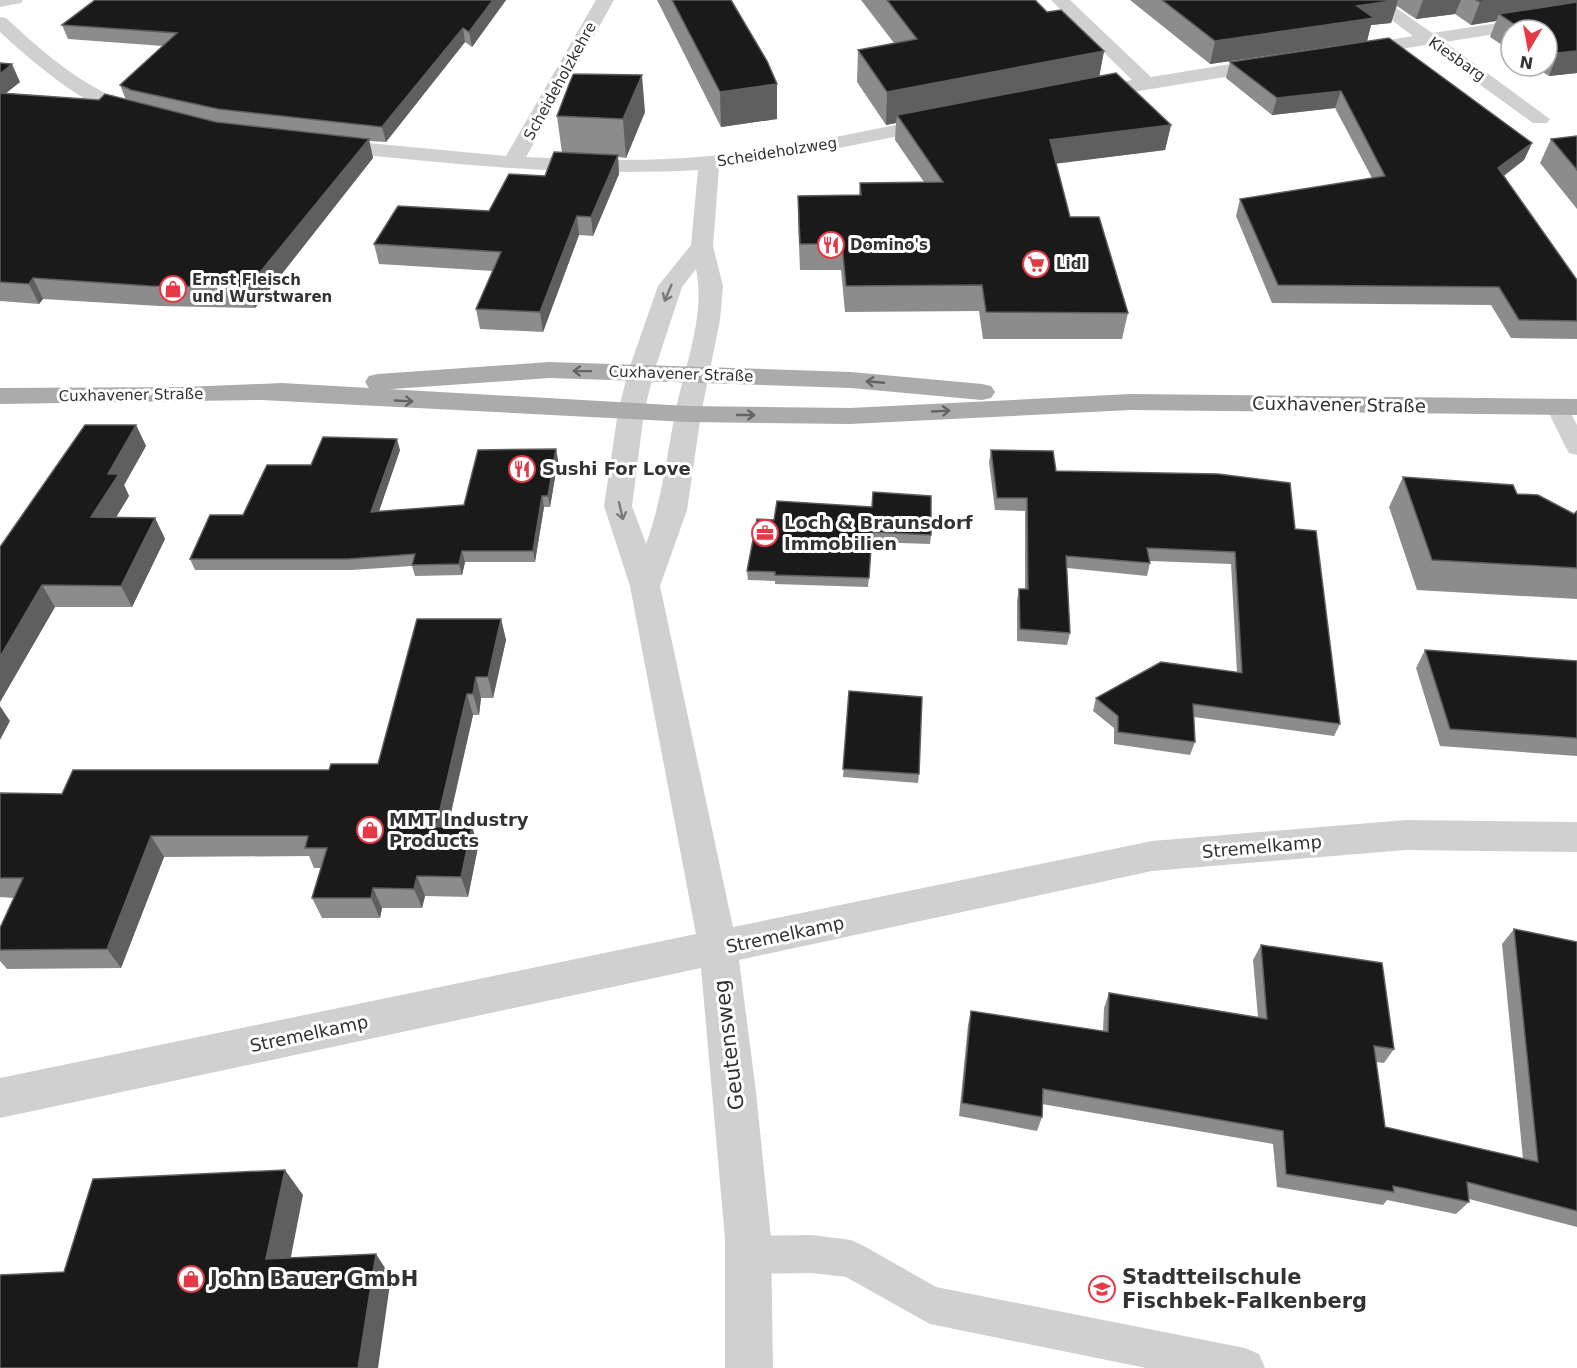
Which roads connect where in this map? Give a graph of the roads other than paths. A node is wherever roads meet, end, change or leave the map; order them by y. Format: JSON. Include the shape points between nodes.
{"nodes":[{"id":1,"x":16,"y":0,"type":"edge"},
{"id":2,"x":605,"y":0,"type":"edge"},
{"id":3,"x":1060,"y":0,"type":"edge"},
{"id":4,"x":1374,"y":0,"type":"edge"},
{"id":5,"x":0,"y":3,"type":"edge"},
{"id":6,"x":1577,"y":16,"type":"edge"},
{"id":7,"x":0,"y":22,"type":"edge"},
{"id":8,"x":1429,"y":39,"type":"junction"},
{"id":9,"x":1334,"y":54,"type":"edge"},
{"id":10,"x":1287,"y":61,"type":"edge"},
{"id":11,"x":1145,"y":82,"type":"junction"},
{"id":12,"x":1066,"y":98,"type":"edge"},
{"id":13,"x":157,"y":117,"type":"edge"},
{"id":14,"x":1540,"y":118,"type":"dead end"},
{"id":15,"x":952,"y":119,"type":"edge"},
{"id":16,"x":303,"y":143,"type":"edge"},
{"id":17,"x":513,"y":161,"type":"junction"},
{"id":18,"x":709,"y":163,"type":"junction"},
{"id":19,"x":702,"y":246,"type":"junction"},
{"id":20,"x":641,"y":372,"type":"junction"},
{"id":21,"x":696,"y":374,"type":"junction"},
{"id":22,"x":262,"y":392,"type":"junction"},
{"id":23,"x":0,"y":396,"type":"edge"},
{"id":24,"x":1101,"y":403,"type":"junction"},
{"id":25,"x":1567,"y":407,"type":"edge"},
{"id":26,"x":631,"y":412,"type":"junction"},
{"id":27,"x":688,"y":414,"type":"junction"},
{"id":28,"x":1577,"y":448,"type":"edge"},
{"id":29,"x":645,"y":586,"type":"junction"},
{"id":30,"x":1577,"y":837,"type":"edge"},
{"id":31,"x":718,"y":949,"type":"junction"},
{"id":32,"x":0,"y":1098,"type":"edge"},
{"id":33,"x":748,"y":1255,"type":"junction"},
{"id":34,"x":748,"y":1368,"type":"edge"},
{"id":35,"x":1245,"y":1368,"type":"edge"}],
"edges":[{"from":1,"to":5,"type":"lane"},
{"from":2,"to":17,"type":"street","name":"Scheideholzkehre"},
{"from":3,"to":11,"type":"street"},
{"from":4,"to":8,"type":"street","name":"Kiesbarg"},
{"from":6,"to":8,"type":"street"},
{"from":7,"to":13,"type":"street","via":[[19,50],[70,82],[129,111]]},
{"from":8,"to":9,"type":"street"},
{"from":8,"to":14,"type":"street","name":"Kiesbarg"},
{"from":10,"to":11,"type":"street"},
{"from":11,"to":12,"type":"street"},
{"from":15,"to":18,"type":"street","name":"Scheideholzweg","via":[[806,149]]},
{"from":16,"to":17,"type":"street","name":"Scheideholzweg"},
{"from":17,"to":18,"type":"street","name":"Scheideholzweg","via":[[619,166]]},
{"from":18,"to":19,"type":"street"},
{"from":19,"to":20,"type":"street","name":"Geutensweg","one_way":true,"via":[[670,286]]},
{"from":19,"to":21,"type":"street","via":[[711,286]]},
{"from":20,"to":21,"type":"main road","name":"Cuxhavener Straße"},
{"from":20,"to":22,"type":"main road","name":"Cuxhavener Straße","one_way":true,"via":[[523,371]]},
{"from":20,"to":26,"type":"street","name":"Geutensweg"},
{"from":24,"to":21,"type":"main road","name":"Cuxhavener Straße","one_way":true,"via":[[851,380]]},
{"from":21,"to":27,"type":"street"},
{"from":22,"to":23,"type":"main road","name":"Cuxhavener Straße"},
{"from":22,"to":26,"type":"main road","name":"Cuxhavener Straße","one_way":true},
{"from":24,"to":25,"type":"main road","name":"Cuxhavener Straße"},
{"from":27,"to":24,"type":"main road","name":"Cuxhavener Straße","one_way":true,"via":[[850,416]]},
{"from":25,"to":28,"type":"lane"},
{"from":26,"to":27,"type":"main road","name":"Cuxhavener Straße"},
{"from":26,"to":29,"type":"street","name":"Geutensweg","one_way":true,"via":[[618,506]]},
{"from":27,"to":29,"type":"street","via":[[673,510]]},
{"from":29,"to":31,"type":"street","name":"Geutensweg"},
{"from":30,"to":31,"type":"street","name":"Stremelkamp","via":[[1406,835],[1152,856]]},
{"from":31,"to":32,"type":"street","name":"Stremelkamp"},
{"from":31,"to":33,"type":"street","name":"Geutensweg"},
{"from":33,"to":34,"type":"street","name":"Geutensweg"},
{"from":33,"to":35,"type":"lane","via":[[851,1258],[930,1305]]}]}
